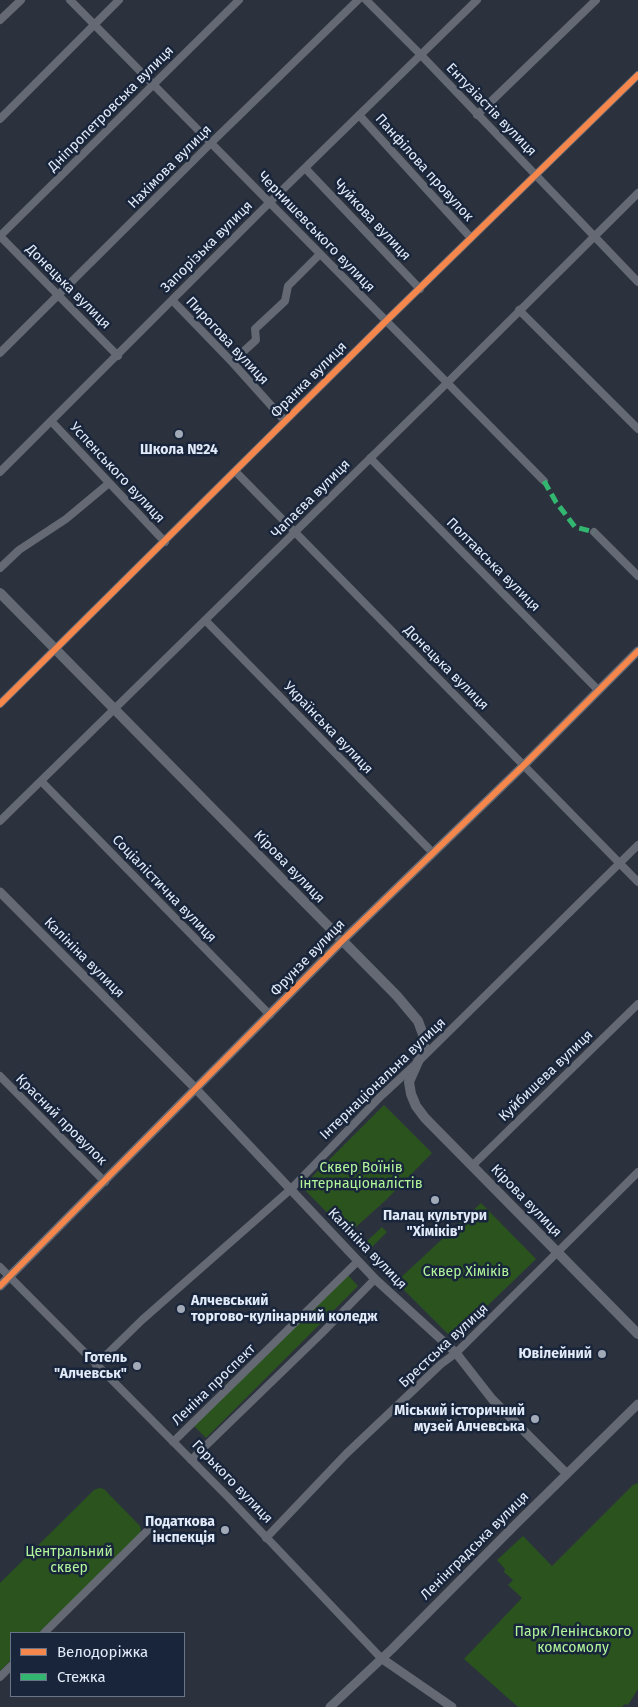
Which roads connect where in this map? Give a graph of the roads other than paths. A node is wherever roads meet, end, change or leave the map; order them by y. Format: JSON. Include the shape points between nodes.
{"nodes":[{"id":1,"x":21,"y":0,"type":"edge"},
{"id":2,"x":70,"y":0,"type":"edge"},
{"id":3,"x":119,"y":0,"type":"edge"},
{"id":4,"x":239,"y":0,"type":"edge"},
{"id":5,"x":358,"y":0,"type":"edge"},
{"id":6,"x":366,"y":0,"type":"edge"},
{"id":7,"x":477,"y":0,"type":"edge"},
{"id":8,"x":596,"y":0,"type":"edge"},
{"id":9,"x":0,"y":20,"type":"edge"},
{"id":10,"x":94,"y":24,"type":"junction"},
{"id":11,"x":421,"y":55,"type":"junction"},
{"id":12,"x":638,"y":75,"type":"edge"},
{"id":13,"x":153,"y":84,"type":"junction"},
{"id":14,"x":359,"y":114,"type":"junction"},
{"id":15,"x":477,"y":114,"type":"junction"},
{"id":16,"x":0,"y":119,"type":"edge"},
{"id":17,"x":212,"y":142,"type":"junction"},
{"id":18,"x":305,"y":168,"type":"junction"},
{"id":19,"x":536,"y":176,"type":"junction"},
{"id":20,"x":638,"y":193,"type":"edge"},
{"id":21,"x":270,"y":202,"type":"junction"},
{"id":22,"x":0,"y":236,"type":"edge"},
{"id":23,"x":594,"y":236,"type":"junction"},
{"id":24,"x":471,"y":238,"type":"junction"},
{"id":25,"x":319,"y":255,"type":"junction"},
{"id":26,"x":638,"y":282,"type":"edge"},
{"id":27,"x":420,"y":289,"type":"junction"},
{"id":28,"x":60,"y":295,"type":"junction"},
{"id":29,"x":172,"y":300,"type":"junction"},
{"id":30,"x":519,"y":310,"type":"junction"},
{"id":31,"x":386,"y":321,"type":"junction"},
{"id":32,"x":0,"y":353,"type":"edge"},
{"id":33,"x":118,"y":356,"type":"junction"},
{"id":34,"x":232,"y":362,"type":"junction"},
{"id":35,"x":447,"y":383,"type":"junction"},
{"id":36,"x":51,"y":421,"type":"junction"},
{"id":37,"x":285,"y":421,"type":"junction"},
{"id":38,"x":638,"y":429,"type":"edge"},
{"id":39,"x":370,"y":458,"type":"junction"},
{"id":40,"x":0,"y":472,"type":"edge"},
{"id":41,"x":235,"y":472,"type":"junction"},
{"id":42,"x":544,"y":481,"type":"dead end"},
{"id":43,"x":108,"y":484,"type":"junction"},
{"id":44,"x":594,"y":532,"type":"dead end"},
{"id":45,"x":294,"y":533,"type":"junction"},
{"id":46,"x":164,"y":542,"type":"junction"},
{"id":47,"x":0,"y":568,"type":"edge"},
{"id":48,"x":638,"y":576,"type":"edge"},
{"id":49,"x":0,"y":593,"type":"edge"},
{"id":50,"x":205,"y":620,"type":"junction"},
{"id":51,"x":56,"y":650,"type":"junction"},
{"id":52,"x":638,"y":651,"type":"edge"},
{"id":53,"x":598,"y":690,"type":"junction"},
{"id":54,"x":0,"y":704,"type":"edge"},
{"id":55,"x":115,"y":708,"type":"junction"},
{"id":56,"x":524,"y":765,"type":"junction"},
{"id":57,"x":41,"y":781,"type":"junction"},
{"id":58,"x":0,"y":821,"type":"edge"},
{"id":59,"x":638,"y":845,"type":"edge"},
{"id":60,"x":434,"y":853,"type":"junction"},
{"id":61,"x":620,"y":862,"type":"junction"},
{"id":62,"x":638,"y":882,"type":"edge"},
{"id":63,"x":0,"y":892,"type":"edge"},
{"id":64,"x":342,"y":941,"type":"junction"},
{"id":65,"x":638,"y":1004,"type":"edge"},
{"id":66,"x":270,"y":1015,"type":"junction"},
{"id":67,"x":419,"y":1061,"type":"junction"},
{"id":68,"x":0,"y":1076,"type":"edge"},
{"id":69,"x":196,"y":1089,"type":"junction"},
{"id":70,"x":472,"y":1166,"type":"junction"},
{"id":71,"x":638,"y":1172,"type":"edge"},
{"id":72,"x":105,"y":1182,"type":"junction"},
{"id":73,"x":291,"y":1189,"type":"junction"},
{"id":74,"x":558,"y":1253,"type":"junction"},
{"id":75,"x":358,"y":1261,"type":"junction"},
{"id":76,"x":0,"y":1267,"type":"edge"},
{"id":77,"x":10,"y":1276,"type":"junction"},
{"id":78,"x":375,"y":1279,"type":"junction"},
{"id":79,"x":0,"y":1286,"type":"edge"},
{"id":80,"x":638,"y":1334,"type":"edge"},
{"id":81,"x":456,"y":1354,"type":"junction"},
{"id":82,"x":96,"y":1366,"type":"junction"},
{"id":83,"x":638,"y":1404,"type":"edge"},
{"id":84,"x":174,"y":1442,"type":"junction"},
{"id":85,"x":191,"y":1460,"type":"junction"},
{"id":86,"x":567,"y":1474,"type":"junction"},
{"id":87,"x":153,"y":1525,"type":"dead end"},
{"id":88,"x":266,"y":1538,"type":"junction"},
{"id":89,"x":45,"y":1632,"type":"edge"},
{"id":90,"x":381,"y":1658,"type":"junction"},
{"id":91,"x":10,"y":1667,"type":"edge"},
{"id":92,"x":0,"y":1677,"type":"edge"},
{"id":93,"x":330,"y":1707,"type":"edge"},
{"id":94,"x":452,"y":1707,"type":"edge"}],
"edges":[{"from":1,"to":9,"type":"street"},
{"from":2,"to":10,"type":"street","name":"Чернишевського вулиця"},
{"from":3,"to":10,"type":"street"},
{"from":4,"to":13,"type":"street","name":"Дніпропетровська вулиця"},
{"from":5,"to":17,"type":"street","name":"Нахімова вулиця"},
{"from":6,"to":11,"type":"street","name":"Ентузіастів вулиця"},
{"from":7,"to":11,"type":"street","name":"Запорізька вулиця"},
{"from":8,"to":15,"type":"street"},
{"from":10,"to":13,"type":"street","name":"Чернишевського вулиця"},
{"from":10,"to":16,"type":"street"},
{"from":11,"to":14,"type":"street","name":"Запорізька вулиця"},
{"from":11,"to":15,"type":"street","name":"Ентузіастів вулиця"},
{"from":12,"to":19,"type":"street","name":"Франка вулиця"},
{"from":13,"to":17,"type":"street","name":"Чернишевського вулиця"},
{"from":13,"to":22,"type":"street","name":"Дніпропетровська вулиця"},
{"from":14,"to":18,"type":"street","name":"Запорізька вулиця"},
{"from":14,"to":24,"type":"street","name":"Панфілова провулок"},
{"from":15,"to":19,"type":"street","name":"Ентузіастів вулиця"},
{"from":17,"to":21,"type":"street","name":"Чернишевського вулиця"},
{"from":17,"to":28,"type":"street","name":"Нахімова вулиця"},
{"from":18,"to":21,"type":"street","name":"Запорізька вулиця"},
{"from":18,"to":27,"type":"street","name":"Чуйкова вулиця"},
{"from":19,"to":23,"type":"street","name":"Ентузіастів вулиця"},
{"from":19,"to":24,"type":"street","name":"Франка вулиця"},
{"from":20,"to":23,"type":"street","name":"Чапаєва вулиця"},
{"from":21,"to":25,"type":"street","name":"Чернишевського вулиця"},
{"from":21,"to":29,"type":"street","name":"Запорізька вулиця"},
{"from":22,"to":28,"type":"street","name":"Донецька вулиця"},
{"from":23,"to":26,"type":"street","name":"Ентузіастів вулиця"},
{"from":23,"to":30,"type":"street","name":"Чапаєва вулиця"},
{"from":24,"to":27,"type":"street","name":"Франка вулиця"},
{"from":25,"to":31,"type":"street","name":"Чернишевського вулиця"},
{"from":25,"to":34,"type":"street","via":[[288,286],[284,301],[255,329],[256,340]]},
{"from":27,"to":31,"type":"street","name":"Франка вулиця"},
{"from":28,"to":32,"type":"street","name":"Нахімова вулиця"},
{"from":28,"to":33,"type":"street","name":"Донецька вулиця"},
{"from":29,"to":33,"type":"street","name":"Запорізька вулиця"},
{"from":29,"to":34,"type":"street","name":"Пирогова вулиця"},
{"from":30,"to":35,"type":"street","name":"Чапаєва вулиця"},
{"from":30,"to":38,"type":"street"},
{"from":31,"to":35,"type":"street","name":"Чернишевського вулиця"},
{"from":31,"to":37,"type":"street","name":"Франка вулиця"},
{"from":33,"to":36,"type":"street","name":"Запорізька вулиця"},
{"from":34,"to":37,"type":"street","name":"Пирогова вулиця"},
{"from":35,"to":39,"type":"street","name":"Чапаєва вулиця"},
{"from":35,"to":42,"type":"street","name":"Чернишевського вулиця"},
{"from":36,"to":40,"type":"street","name":"Запорізька вулиця"},
{"from":36,"to":43,"type":"street","name":"Успенського вулиця"},
{"from":37,"to":41,"type":"street","name":"Франка вулиця"},
{"from":39,"to":45,"type":"street","name":"Чапаєва вулиця"},
{"from":39,"to":53,"type":"street","name":"Полтавська вулиця"},
{"from":41,"to":45,"type":"street","name":"Донецька вулиця"},
{"from":41,"to":46,"type":"street","name":"Франка вулиця"},
{"from":43,"to":46,"type":"street","name":"Успенського вулиця"},
{"from":43,"to":47,"type":"street","via":[[66,519],[19,550]]},
{"from":44,"to":48,"type":"street"},
{"from":45,"to":50,"type":"street","name":"Чапаєва вулиця"},
{"from":45,"to":56,"type":"street","name":"Донецька вулиця"},
{"from":46,"to":51,"type":"street","name":"Франка вулиця"},
{"from":49,"to":51,"type":"main road","name":"Кірова вулиця"},
{"from":50,"to":55,"type":"street","name":"Чапаєва вулиця"},
{"from":50,"to":60,"type":"street","name":"Українська вулиця"},
{"from":51,"to":54,"type":"street","name":"Франка вулиця"},
{"from":51,"to":55,"type":"main road","name":"Кірова вулиця"},
{"from":52,"to":53,"type":"street","name":"Фрунзе вулиця"},
{"from":53,"to":56,"type":"street","name":"Фрунзе вулиця"},
{"from":55,"to":57,"type":"street","name":"Чапаєва вулиця"},
{"from":55,"to":64,"type":"main road","name":"Кірова вулиця"},
{"from":56,"to":60,"type":"street","name":"Фрунзе вулиця"},
{"from":56,"to":61,"type":"street","name":"Донецька вулиця"},
{"from":57,"to":58,"type":"street","name":"Чапаєва вулиця"},
{"from":57,"to":66,"type":"street","name":"Соціалістична вулиця"},
{"from":59,"to":61,"type":"street","name":"Інтернаціональна вулиця"},
{"from":60,"to":64,"type":"street","name":"Фрунзе вулиця"},
{"from":61,"to":62,"type":"street","name":"Донецька вулиця"},
{"from":61,"to":67,"type":"street","name":"Інтернаціональна вулиця"},
{"from":63,"to":69,"type":"street","name":"Калініна вулиця"},
{"from":64,"to":66,"type":"street","name":"Фрунзе вулиця"},
{"from":64,"to":67,"type":"main road","name":"Кірова вулиця","via":[[418,1021],[424,1037]]},
{"from":65,"to":70,"type":"street","name":"Куйбишева вулиця"},
{"from":66,"to":69,"type":"street","name":"Фрунзе вулиця"},
{"from":67,"to":70,"type":"main road","name":"Кірова вулиця","via":[[410,1082],[416,1106]]},
{"from":67,"to":73,"type":"street","name":"Інтернаціональна вулиця"},
{"from":68,"to":72,"type":"street","name":"Красний провулок"},
{"from":69,"to":72,"type":"street","name":"Фрунзе вулиця"},
{"from":69,"to":73,"type":"street","name":"Калініна вулиця"},
{"from":70,"to":74,"type":"main road","name":"Кірова вулиця"},
{"from":71,"to":74,"type":"street","name":"Брестська вулиця"},
{"from":72,"to":77,"type":"street","name":"Фрунзе вулиця"},
{"from":73,"to":75,"type":"street","name":"Калініна вулиця"},
{"from":73,"to":82,"type":"street","name":"Інтернаціональна вулиця","via":[[142,1320]]},
{"from":74,"to":80,"type":"main road","name":"Кірова вулиця"},
{"from":74,"to":81,"type":"street","name":"Брестська вулиця"},
{"from":75,"to":78,"type":"street","name":"Калініна вулиця"},
{"from":75,"to":84,"type":"street","name":"Леніна проспект"},
{"from":76,"to":77,"type":"street","name":"Горького вулиця"},
{"from":77,"to":79,"type":"street","name":"Фрунзе вулиця"},
{"from":77,"to":82,"type":"street","name":"Горького вулиця"},
{"from":78,"to":81,"type":"street","name":"Калініна вулиця"},
{"from":78,"to":85,"type":"street"},
{"from":81,"to":86,"type":"street","name":"Калініна вулиця","via":[[492,1399]]},
{"from":81,"to":88,"type":"street","name":"Брестська вулиця","via":[[441,1364],[346,1454]]},
{"from":82,"to":84,"type":"street","name":"Горького вулиця"},
{"from":83,"to":86,"type":"street","name":"Ленінградська вулиця"},
{"from":84,"to":85,"type":"street","name":"Горького вулиця"},
{"from":85,"to":88,"type":"street","name":"Горького вулиця"},
{"from":86,"to":90,"type":"street","name":"Ленінградська вулиця"},
{"from":87,"to":89,"type":"street"},
{"from":88,"to":90,"type":"street","name":"Горького вулиця"},
{"from":90,"to":93,"type":"street","name":"Ленінградська вулиця"},
{"from":90,"to":94,"type":"street","name":"Горького вулиця"},
{"from":91,"to":92,"type":"street"}]}
